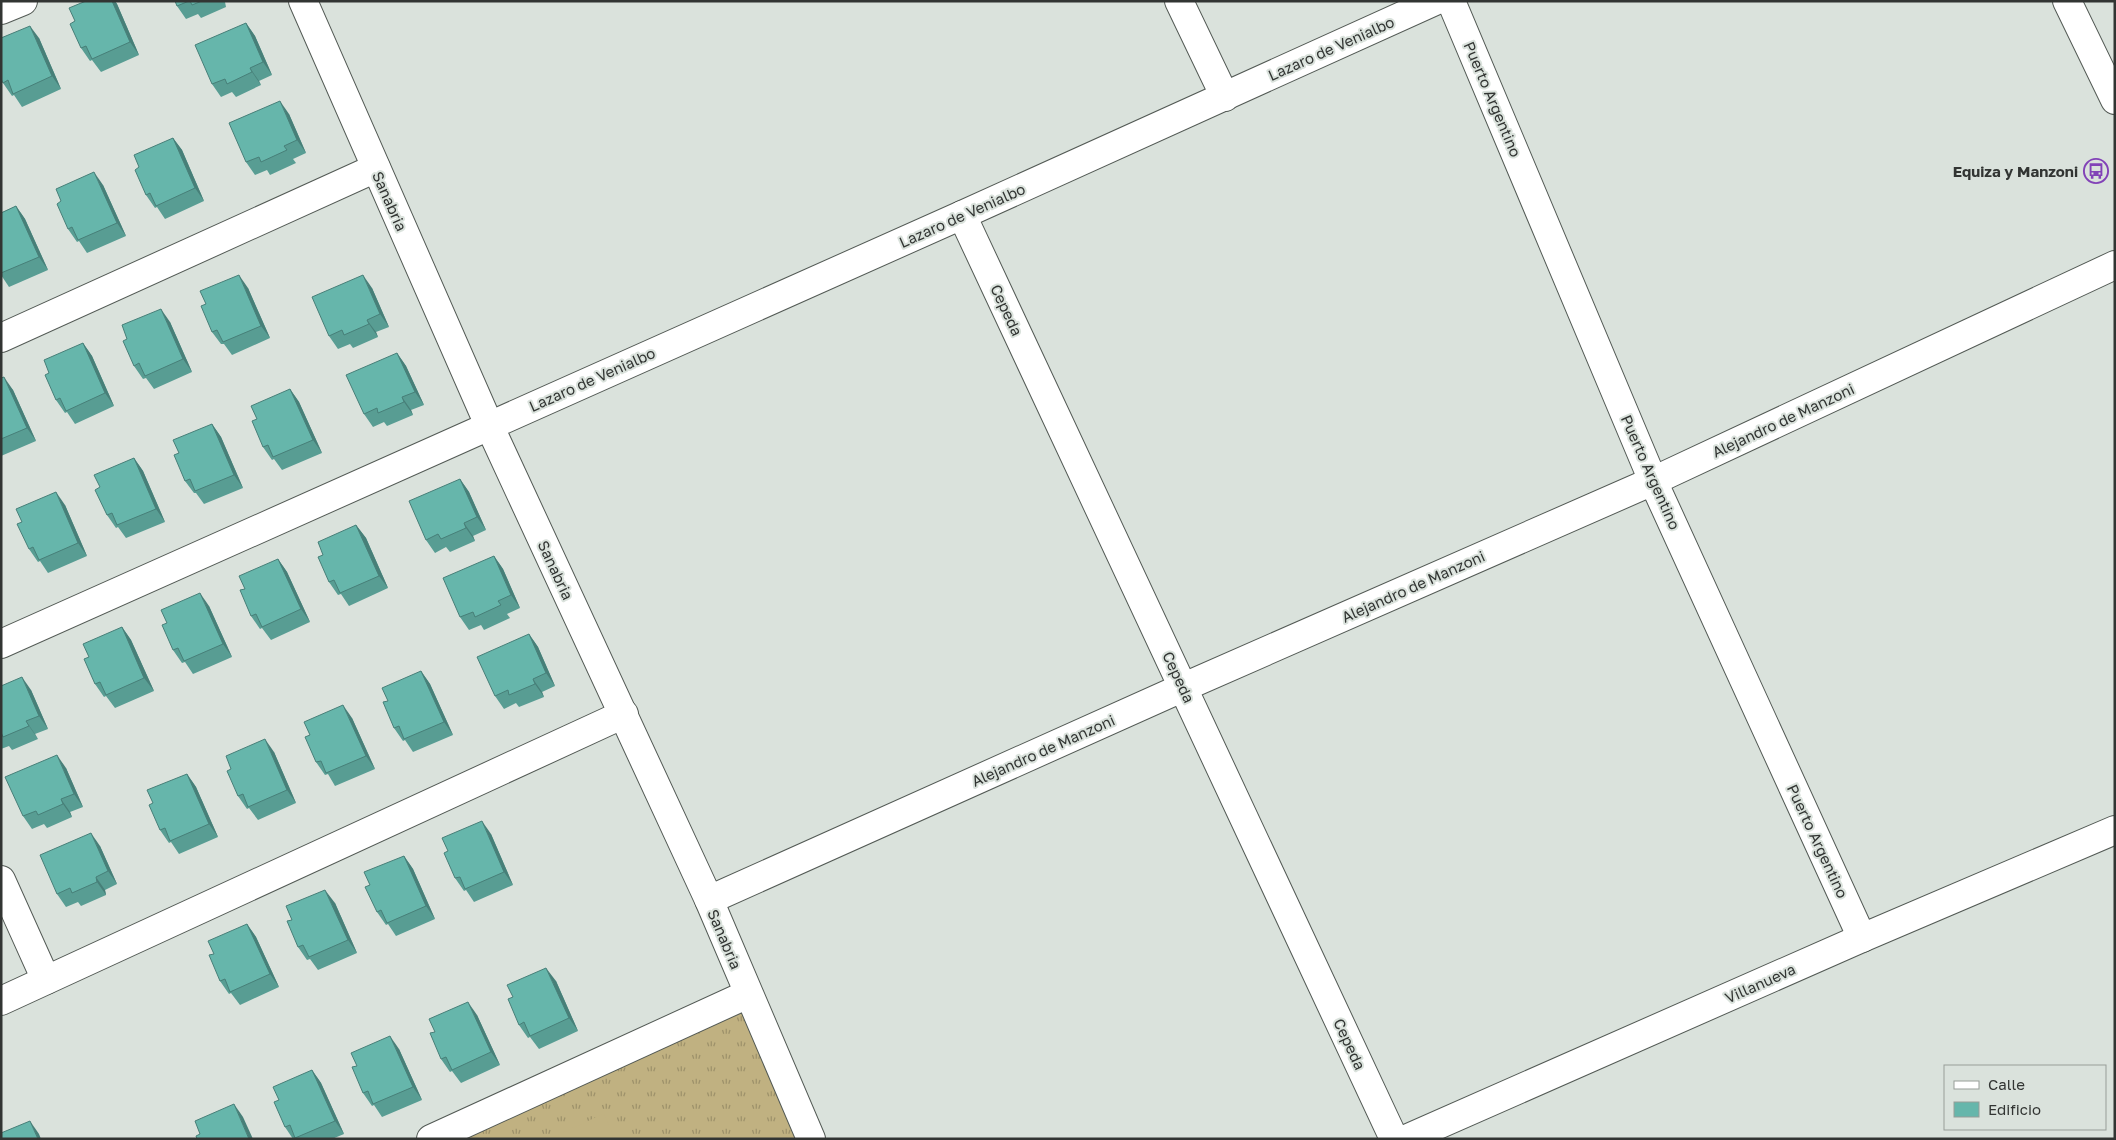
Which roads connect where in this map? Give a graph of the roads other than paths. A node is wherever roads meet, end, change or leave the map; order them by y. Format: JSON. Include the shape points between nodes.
{"nodes":[{"id":1,"x":23,"y":1,"type":"edge"},
{"id":2,"x":303,"y":1,"type":"edge"},
{"id":3,"x":1179,"y":1,"type":"edge"},
{"id":4,"x":1435,"y":1,"type":"edge"},
{"id":5,"x":1451,"y":1,"type":"edge"},
{"id":6,"x":2067,"y":1,"type":"edge"},
{"id":7,"x":1,"y":10,"type":"edge"},
{"id":8,"x":1225,"y":97,"type":"junction"},
{"id":9,"x":2115,"y":100,"type":"edge"},
{"id":10,"x":376,"y":168,"type":"junction"},
{"id":11,"x":962,"y":215,"type":"junction"},
{"id":12,"x":2115,"y":265,"type":"edge"},
{"id":13,"x":1,"y":338,"type":"edge"},
{"id":14,"x":488,"y":425,"type":"junction"},
{"id":15,"x":1653,"y":481,"type":"junction"},
{"id":16,"x":1,"y":644,"type":"edge"},
{"id":17,"x":1184,"y":687,"type":"junction"},
{"id":18,"x":624,"y":714,"type":"junction"},
{"id":19,"x":2115,"y":830,"type":"edge"},
{"id":20,"x":1,"y":880,"type":"edge"},
{"id":21,"x":709,"y":900,"type":"junction"},
{"id":22,"x":1862,"y":938,"type":"junction"},
{"id":23,"x":46,"y":980,"type":"junction"},
{"id":24,"x":748,"y":994,"type":"junction"},
{"id":25,"x":1,"y":1001,"type":"edge"},
{"id":26,"x":431,"y":1139,"type":"edge"},
{"id":27,"x":812,"y":1139,"type":"edge"},
{"id":28,"x":1394,"y":1139,"type":"edge"},
{"id":29,"x":1406,"y":1139,"type":"edge"}],
"edges":[{"from":1,"to":7,"type":"street"},
{"from":2,"to":10,"type":"street","name":"Sanabria"},
{"from":3,"to":8,"type":"street"},
{"from":4,"to":8,"type":"street","name":"Lazaro de Venialbo"},
{"from":5,"to":15,"type":"street","name":"Puerto Argentino"},
{"from":6,"to":9,"type":"street"},
{"from":8,"to":11,"type":"street","name":"Lazaro de Venialbo"},
{"from":10,"to":13,"type":"street"},
{"from":10,"to":14,"type":"street","name":"Sanabria"},
{"from":11,"to":14,"type":"street","name":"Lazaro de Venialbo"},
{"from":11,"to":17,"type":"street","name":"Cepeda"},
{"from":12,"to":15,"type":"street","name":"Alejandro de Manzoni"},
{"from":14,"to":16,"type":"street","name":"Lazaro de Venialbo"},
{"from":14,"to":18,"type":"street","name":"Sanabria"},
{"from":15,"to":17,"type":"street","name":"Alejandro de Manzoni"},
{"from":15,"to":22,"type":"street","name":"Puerto Argentino"},
{"from":17,"to":21,"type":"street","name":"Alejandro de Manzoni"},
{"from":17,"to":28,"type":"street","name":"Cepeda"},
{"from":18,"to":21,"type":"street","name":"Sanabria"},
{"from":18,"to":23,"type":"street"},
{"from":19,"to":22,"type":"street","name":"Villanueva"},
{"from":20,"to":23,"type":"street"},
{"from":21,"to":24,"type":"street","name":"Sanabria"},
{"from":22,"to":29,"type":"street","name":"Villanueva"},
{"from":23,"to":25,"type":"street"},
{"from":24,"to":26,"type":"street"},
{"from":24,"to":27,"type":"street","name":"Sanabria"}]}
